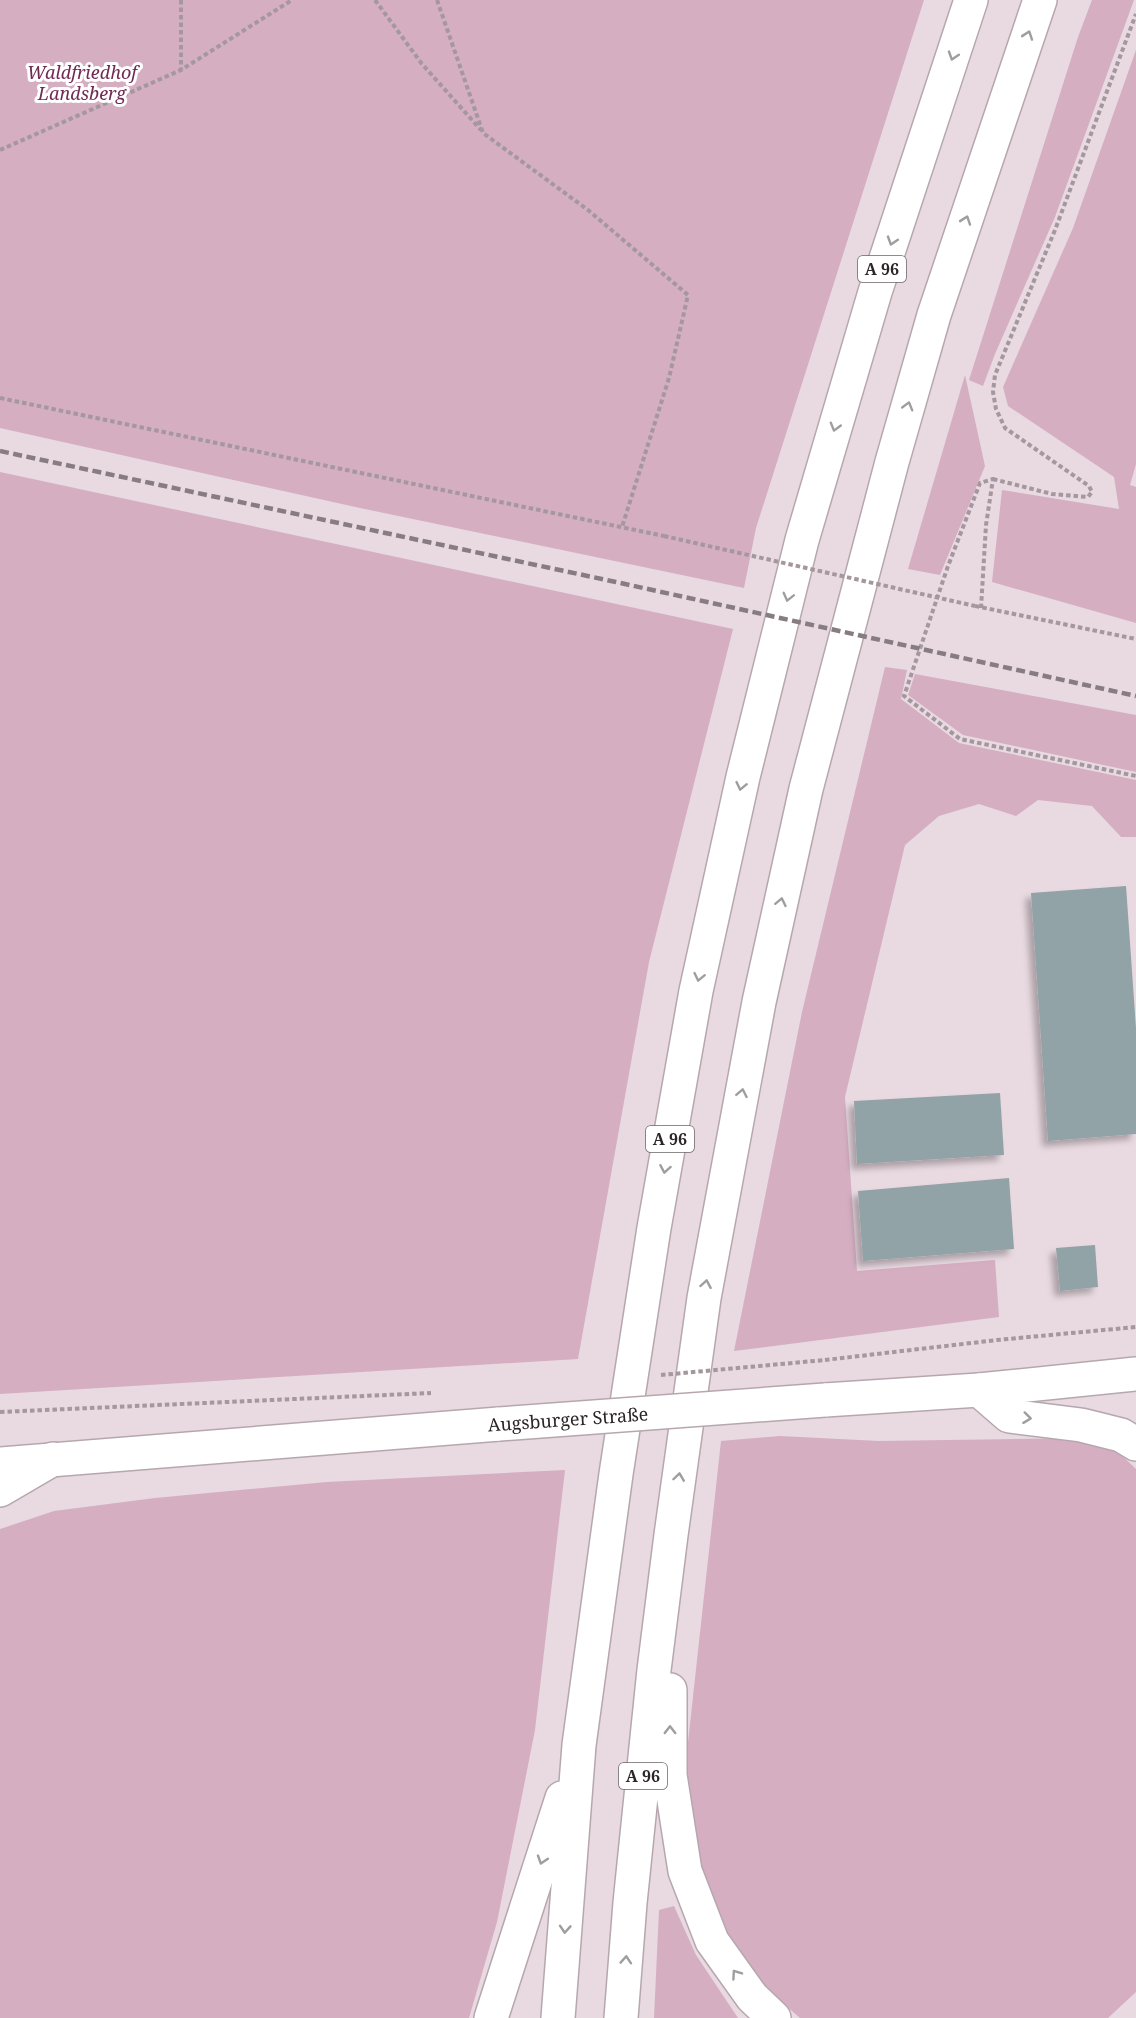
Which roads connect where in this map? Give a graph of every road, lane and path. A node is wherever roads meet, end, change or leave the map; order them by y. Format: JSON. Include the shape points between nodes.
{"nodes":[{"id":1,"x":181,"y":0,"type":"edge"},
{"id":2,"x":292,"y":0,"type":"edge"},
{"id":3,"x":375,"y":0,"type":"edge"},
{"id":4,"x":437,"y":0,"type":"edge"},
{"id":5,"x":971,"y":0,"type":"edge"},
{"id":6,"x":1040,"y":0,"type":"edge"},
{"id":7,"x":1136,"y":14,"type":"edge"},
{"id":8,"x":181,"y":70,"type":"junction"},
{"id":9,"x":483,"y":133,"type":"junction"},
{"id":10,"x":0,"y":150,"type":"edge"},
{"id":11,"x":0,"y":398,"type":"edge"},
{"id":12,"x":993,"y":479,"type":"junction"},
{"id":13,"x":622,"y":527,"type":"junction"},
{"id":14,"x":981,"y":608,"type":"junction"},
{"id":15,"x":1136,"y":639,"type":"edge"},
{"id":16,"x":1136,"y":776,"type":"edge"},
{"id":17,"x":1136,"y":1327,"type":"edge"},
{"id":18,"x":825,"y":1360,"type":"dead end"},
{"id":19,"x":1136,"y":1374,"type":"edge"},
{"id":20,"x":979,"y":1390,"type":"junction"},
{"id":21,"x":442,"y":1392,"type":"dead end"},
{"id":22,"x":0,"y":1412,"type":"edge"},
{"id":23,"x":1136,"y":1444,"type":"edge"},
{"id":24,"x":53,"y":1459,"type":"junction"},
{"id":25,"x":0,"y":1464,"type":"edge"},
{"id":26,"x":0,"y":1490,"type":"edge"},
{"id":27,"x":671,"y":1535,"type":"junction"},
{"id":28,"x":579,"y":1745,"type":"junction"},
{"id":29,"x":491,"y":2018,"type":"edge"},
{"id":30,"x":558,"y":2018,"type":"edge"},
{"id":31,"x":621,"y":2018,"type":"edge"},
{"id":32,"x":774,"y":2018,"type":"edge"}],
"edges":[{"from":1,"to":8,"type":"path"},
{"from":2,"to":8,"type":"path"},
{"from":3,"to":9,"type":"path","via":[[422,64]]},
{"from":4,"to":9,"type":"path"},
{"from":5,"to":28,"type":"main road","number":"A 96","one_way":true,"via":[[875,292],[802,540],[743,777],[696,991],[654,1228]]},
{"from":27,"to":6,"type":"main road","number":"A 96","one_way":true,"via":[[714,1239],[759,1002],[806,789],[934,315]]},
{"from":7,"to":12,"type":"path","via":[[1055,230],[995,375],[993,392],[1005,428],[1089,486],[1092,492],[1088,497],[1052,494]]},
{"from":8,"to":10,"type":"path"},
{"from":9,"to":13,"type":"path","via":[[588,210],[688,295],[669,378]]},
{"from":11,"to":13,"type":"path"},
{"from":12,"to":14,"type":"path"},
{"from":12,"to":16,"type":"path","via":[[980,483],[904,696],[960,739]]},
{"from":13,"to":14,"type":"path","bridge":true},
{"from":14,"to":15,"type":"path"},
{"from":17,"to":18,"type":"path"},
{"from":19,"to":20,"type":"main road","name":"Augsburger Straße"},
{"from":20,"to":23,"type":"main road","one_way":true,"via":[[1009,1416],[1081,1425],[1121,1435]]},
{"from":20,"to":24,"type":"main road","name":"Augsburger Straße","bridge":true},
{"from":21,"to":22,"type":"path"},
{"from":24,"to":25,"type":"main road","name":"Augsburger Straße"},
{"from":24,"to":26,"type":"main road"},
{"from":31,"to":27,"type":"main road","number":"A 96","one_way":true,"via":[[651,1694]]},
{"from":32,"to":27,"type":"main road","one_way":true,"via":[[752,1997],[712,1941],[685,1871],[670,1775]]},
{"from":28,"to":29,"type":"main road","one_way":true},
{"from":28,"to":30,"type":"main road","number":"A 96","one_way":true}]}
